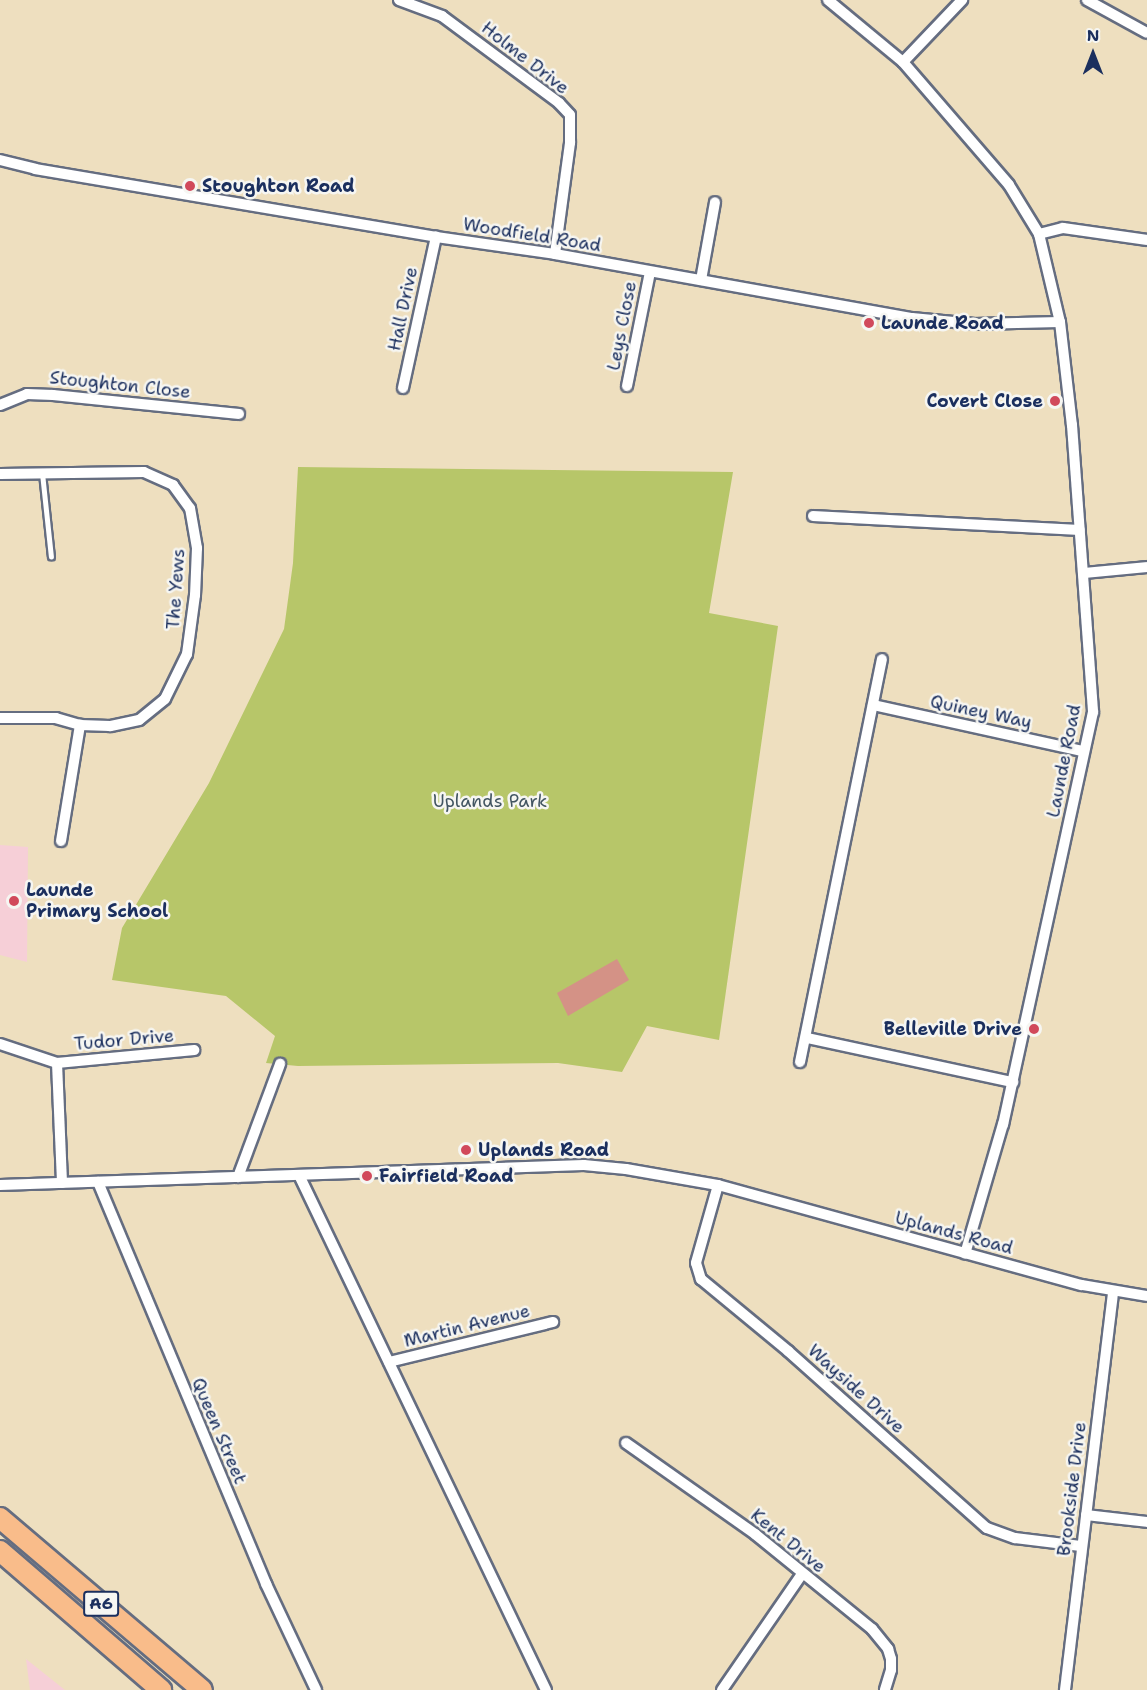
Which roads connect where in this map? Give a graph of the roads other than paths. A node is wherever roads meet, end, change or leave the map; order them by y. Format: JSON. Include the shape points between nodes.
{"nodes":[{"id":1,"x":399,"y":0,"type":"edge"},
{"id":2,"x":828,"y":0,"type":"edge"},
{"id":3,"x":962,"y":0,"type":"edge"},
{"id":4,"x":1087,"y":0,"type":"edge"},
{"id":5,"x":1147,"y":33,"type":"edge"},
{"id":6,"x":903,"y":62,"type":"junction"},
{"id":7,"x":0,"y":160,"type":"edge"},
{"id":8,"x":715,"y":202,"type":"dead end"},
{"id":9,"x":1039,"y":234,"type":"junction"},
{"id":10,"x":435,"y":237,"type":"junction"},
{"id":11,"x":1147,"y":240,"type":"edge"},
{"id":12,"x":555,"y":254,"type":"junction"},
{"id":13,"x":650,"y":272,"type":"junction"},
{"id":14,"x":701,"y":280,"type":"junction"},
{"id":15,"x":1060,"y":322,"type":"junction"},
{"id":16,"x":627,"y":386,"type":"dead end"},
{"id":17,"x":403,"y":388,"type":"dead end"},
{"id":18,"x":0,"y":405,"type":"edge"},
{"id":19,"x":239,"y":414,"type":"dead end"},
{"id":20,"x":42,"y":473,"type":"junction"},
{"id":21,"x":0,"y":474,"type":"edge"},
{"id":22,"x":813,"y":516,"type":"dead end"},
{"id":23,"x":1080,"y":530,"type":"junction"},
{"id":24,"x":51,"y":557,"type":"dead end"},
{"id":25,"x":1147,"y":567,"type":"edge"},
{"id":26,"x":1084,"y":573,"type":"junction"},
{"id":27,"x":882,"y":659,"type":"dead end"},
{"id":28,"x":873,"y":705,"type":"junction"},
{"id":29,"x":0,"y":718,"type":"edge"},
{"id":30,"x":80,"y":725,"type":"junction"},
{"id":31,"x":1083,"y":751,"type":"junction"},
{"id":32,"x":61,"y":841,"type":"dead end"},
{"id":33,"x":807,"y":1038,"type":"junction"},
{"id":34,"x":0,"y":1044,"type":"edge"},
{"id":35,"x":194,"y":1050,"type":"dead end"},
{"id":36,"x":800,"y":1062,"type":"dead end"},
{"id":37,"x":57,"y":1063,"type":"junction"},
{"id":38,"x":280,"y":1064,"type":"dead end"},
{"id":39,"x":1013,"y":1082,"type":"junction"},
{"id":40,"x":299,"y":1175,"type":"junction"},
{"id":41,"x":238,"y":1178,"type":"junction"},
{"id":42,"x":98,"y":1182,"type":"junction"},
{"id":43,"x":62,"y":1183,"type":"junction"},
{"id":44,"x":0,"y":1185,"type":"edge"},
{"id":45,"x":718,"y":1185,"type":"junction"},
{"id":46,"x":965,"y":1254,"type":"junction"},
{"id":47,"x":1113,"y":1292,"type":"junction"},
{"id":48,"x":1147,"y":1296,"type":"edge"},
{"id":49,"x":552,"y":1322,"type":"dead end"},
{"id":50,"x":389,"y":1362,"type":"junction"},
{"id":51,"x":626,"y":1443,"type":"dead end"},
{"id":52,"x":1086,"y":1515,"type":"junction"},
{"id":53,"x":0,"y":1518,"type":"edge"},
{"id":54,"x":1147,"y":1522,"type":"edge"},
{"id":55,"x":1081,"y":1546,"type":"junction"},
{"id":56,"x":0,"y":1551,"type":"edge"},
{"id":57,"x":802,"y":1574,"type":"junction"},
{"id":58,"x":161,"y":1690,"type":"edge"},
{"id":59,"x":202,"y":1690,"type":"edge"},
{"id":60,"x":316,"y":1690,"type":"edge"},
{"id":61,"x":546,"y":1690,"type":"edge"},
{"id":62,"x":722,"y":1690,"type":"edge"},
{"id":63,"x":885,"y":1690,"type":"edge"},
{"id":64,"x":1065,"y":1690,"type":"edge"}],
"edges":[{"from":1,"to":12,"type":"street","name":"Holme Drive","via":[[442,16],[570,115],[570,143]]},
{"from":2,"to":6,"type":"street","name":"Launde Road"},
{"from":3,"to":6,"type":"street"},
{"from":4,"to":5,"type":"street"},
{"from":6,"to":9,"type":"street","name":"Launde Road","via":[[1010,185]]},
{"from":7,"to":10,"type":"street","name":"Woodfield Road"},
{"from":8,"to":14,"type":"street"},
{"from":9,"to":11,"type":"street","via":[[1064,228]]},
{"from":9,"to":15,"type":"street","name":"Launde Road"},
{"from":10,"to":12,"type":"street","name":"Woodfield Road"},
{"from":10,"to":17,"type":"street","name":"Hall Drive"},
{"from":12,"to":13,"type":"street","name":"Woodfield Road"},
{"from":13,"to":14,"type":"street","name":"Woodfield Road"},
{"from":13,"to":16,"type":"street","name":"Leys Close"},
{"from":14,"to":15,"type":"street","name":"Woodfield Road","via":[[912,318],[975,324]]},
{"from":15,"to":23,"type":"street","name":"Launde Road"},
{"from":18,"to":19,"type":"street","name":"Stoughton Close","via":[[27,394],[53,394]]},
{"from":20,"to":21,"type":"street","name":"The Yews"},
{"from":20,"to":24,"type":"lane"},
{"from":20,"to":30,"type":"street","name":"The Yews","via":[[144,472],[173,484],[190,508],[197,548],[187,654],[165,699],[139,720],[110,726]]},
{"from":22,"to":23,"type":"street"},
{"from":23,"to":26,"type":"street","name":"Launde Road"},
{"from":25,"to":26,"type":"street"},
{"from":26,"to":31,"type":"street","name":"Launde Road","via":[[1093,712]]},
{"from":27,"to":28,"type":"street"},
{"from":28,"to":31,"type":"street","name":"Quiney Way"},
{"from":28,"to":33,"type":"street"},
{"from":29,"to":30,"type":"street","name":"The Yews","via":[[56,718]]},
{"from":30,"to":32,"type":"street"},
{"from":31,"to":39,"type":"street","name":"Launde Road"},
{"from":33,"to":36,"type":"street"},
{"from":33,"to":39,"type":"street"},
{"from":34,"to":37,"type":"street","name":"Tudor Drive"},
{"from":35,"to":37,"type":"street","name":"Tudor Drive"},
{"from":37,"to":43,"type":"street","name":"Tudor Drive"},
{"from":38,"to":41,"type":"street"},
{"from":39,"to":46,"type":"street","name":"Launde Road"},
{"from":40,"to":41,"type":"street","name":"Uplands Road"},
{"from":40,"to":45,"type":"street","name":"Uplands Road","via":[[584,1166]]},
{"from":40,"to":50,"type":"street"},
{"from":41,"to":42,"type":"street","name":"Uplands Road"},
{"from":42,"to":43,"type":"street","name":"Uplands Road"},
{"from":42,"to":60,"type":"street","name":"Queen Street","via":[[261,1573]]},
{"from":43,"to":44,"type":"street","name":"Uplands Road"},
{"from":45,"to":46,"type":"street","name":"Uplands Road"},
{"from":45,"to":55,"type":"street","name":"Wayside Drive","via":[[696,1263],[701,1279],[987,1528],[1015,1538]]},
{"from":46,"to":47,"type":"street","name":"Uplands Road"},
{"from":47,"to":48,"type":"street","name":"Uplands Road"},
{"from":47,"to":52,"type":"street","name":"Brookside Drive"},
{"from":49,"to":50,"type":"street","name":"Martin Avenue"},
{"from":50,"to":61,"type":"street"},
{"from":51,"to":57,"type":"street","name":"Kent Drive","via":[[755,1534]]},
{"from":52,"to":54,"type":"street"},
{"from":52,"to":55,"type":"street","name":"Brookside Drive"},
{"from":53,"to":59,"type":"highway","number":"A6"},
{"from":55,"to":64,"type":"street","name":"Brookside Drive"},
{"from":56,"to":58,"type":"highway","number":"A6"},
{"from":57,"to":62,"type":"street"},
{"from":57,"to":63,"type":"street","name":"Kent Drive","via":[[881,1639],[891,1659]]}]}
